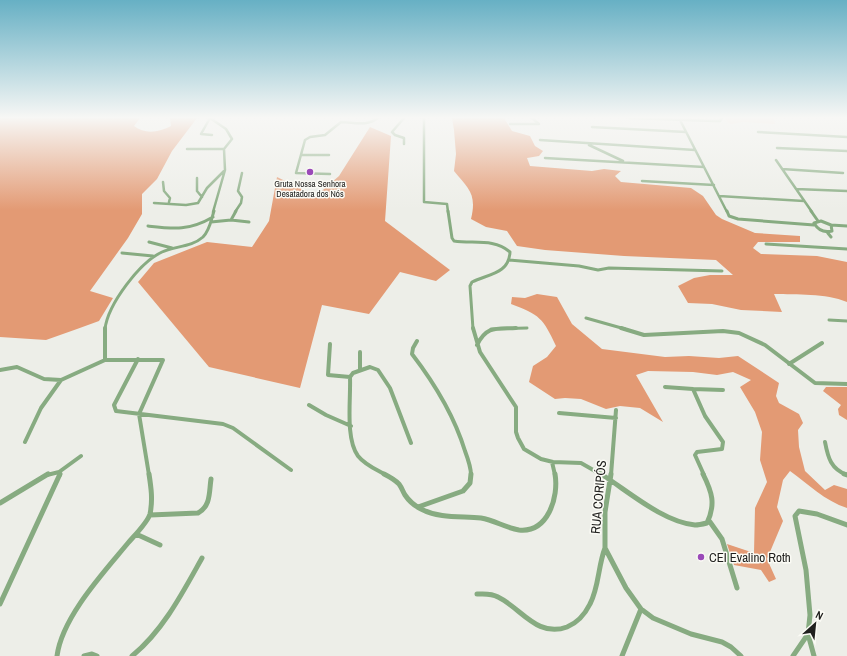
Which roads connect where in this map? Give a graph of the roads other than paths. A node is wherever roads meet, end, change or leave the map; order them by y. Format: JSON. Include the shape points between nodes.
{"nodes":[{"id":1,"x":187,"y":149,"type":"dead end"},
{"id":2,"x":224,"y":149,"type":"joint"},
{"id":3,"x":303,"y":149,"type":"edge"},
{"id":4,"x":423,"y":149,"type":"edge"},
{"id":5,"x":596,"y":149,"type":"edge"},
{"id":6,"x":670,"y":149,"type":"edge"},
{"id":7,"x":791,"y":149,"type":"edge"},
{"id":8,"x":695,"y":150,"type":"joint"},
{"id":9,"x":847,"y":151,"type":"edge"},
{"id":10,"x":301,"y":155,"type":"junction"},
{"id":11,"x":329,"y":155,"type":"dead end"},
{"id":12,"x":545,"y":158,"type":"dead end"},
{"id":13,"x":776,"y":160,"type":"dead end"},
{"id":14,"x":624,"y":162,"type":"junction"},
{"id":15,"x":704,"y":167,"type":"junction"},
{"id":16,"x":782,"y":169,"type":"junction"},
{"id":17,"x":225,"y":170,"type":"junction"},
{"id":18,"x":242,"y":173,"type":"dead end"},
{"id":19,"x":843,"y":173,"type":"dead end"},
{"id":20,"x":330,"y":174,"type":"dead end"},
{"id":21,"x":197,"y":178,"type":"dead end"},
{"id":22,"x":642,"y":181,"type":"dead end"},
{"id":23,"x":163,"y":182,"type":"dead end"},
{"id":24,"x":714,"y":185,"type":"junction"},
{"id":25,"x":796,"y":189,"type":"junction"},
{"id":26,"x":847,"y":191,"type":"edge"},
{"id":27,"x":719,"y":196,"type":"junction"},
{"id":28,"x":202,"y":197,"type":"junction"},
{"id":29,"x":804,"y":201,"type":"junction"},
{"id":30,"x":170,"y":202,"type":"junction"},
{"id":31,"x":154,"y":203,"type":"dead end"},
{"id":32,"x":213,"y":217,"type":"junction"},
{"id":33,"x":231,"y":220,"type":"junction"},
{"id":34,"x":818,"y":221,"type":"junction"},
{"id":35,"x":211,"y":222,"type":"junction"},
{"id":36,"x":249,"y":222,"type":"dead end"},
{"id":37,"x":814,"y":225,"type":"junction"},
{"id":38,"x":830,"y":225,"type":"junction"},
{"id":39,"x":148,"y":226,"type":"dead end"},
{"id":40,"x":847,"y":226,"type":"edge"},
{"id":41,"x":827,"y":232,"type":"junction"},
{"id":42,"x":831,"y":237,"type":"dead end"},
{"id":43,"x":149,"y":242,"type":"dead end"},
{"id":44,"x":766,"y":244,"type":"dead end"},
{"id":45,"x":172,"y":248,"type":"junction"},
{"id":46,"x":847,"y":249,"type":"edge"},
{"id":47,"x":122,"y":253,"type":"dead end"},
{"id":48,"x":153,"y":256,"type":"junction"},
{"id":49,"x":509,"y":260,"type":"junction"},
{"id":50,"x":722,"y":271,"type":"dead end"},
{"id":51,"x":586,"y":318,"type":"dead end"},
{"id":52,"x":829,"y":320,"type":"dead end"},
{"id":53,"x":847,"y":321,"type":"edge"},
{"id":54,"x":527,"y":328,"type":"dead end"},
{"id":55,"x":417,"y":341,"type":"dead end"},
{"id":56,"x":822,"y":343,"type":"dead end"},
{"id":57,"x":330,"y":344,"type":"dead end"},
{"id":58,"x":477,"y":345,"type":"junction"},
{"id":59,"x":360,"y":352,"type":"dead end"},
{"id":60,"x":138,"y":359,"type":"junction"},
{"id":61,"x":105,"y":360,"type":"junction"},
{"id":62,"x":789,"y":364,"type":"junction"},
{"id":63,"x":0,"y":370,"type":"edge"},
{"id":64,"x":360,"y":370,"type":"junction"},
{"id":65,"x":350,"y":377,"type":"junction"},
{"id":66,"x":61,"y":380,"type":"junction"},
{"id":67,"x":847,"y":384,"type":"edge"},
{"id":68,"x":665,"y":387,"type":"dead end"},
{"id":69,"x":693,"y":389,"type":"junction"},
{"id":70,"x":723,"y":390,"type":"dead end"},
{"id":71,"x":309,"y":405,"type":"dead end"},
{"id":72,"x":616,"y":410,"type":"dead end"},
{"id":73,"x":559,"y":413,"type":"dead end"},
{"id":74,"x":138,"y":414,"type":"junction"},
{"id":75,"x":616,"y":418,"type":"junction"},
{"id":76,"x":351,"y":426,"type":"junction"},
{"id":77,"x":25,"y":442,"type":"dead end"},
{"id":78,"x":825,"y":442,"type":"dead end"},
{"id":79,"x":411,"y":443,"type":"dead end"},
{"id":80,"x":80,"y":456,"type":"dead end"},
{"id":81,"x":552,"y":462,"type":"junction"},
{"id":82,"x":290,"y":470,"type":"dead end"},
{"id":83,"x":59,"y":472,"type":"junction"},
{"id":84,"x":847,"y":475,"type":"edge"},
{"id":85,"x":211,"y":479,"type":"dead end"},
{"id":86,"x":610,"y":480,"type":"junction"},
{"id":87,"x":0,"y":503,"type":"edge"},
{"id":88,"x":418,"y":507,"type":"junction"},
{"id":89,"x":150,"y":515,"type":"junction"},
{"id":90,"x":710,"y":522,"type":"junction"},
{"id":91,"x":847,"y":525,"type":"edge"},
{"id":92,"x":136,"y":534,"type":"junction"},
{"id":93,"x":160,"y":545,"type":"dead end"},
{"id":94,"x":605,"y":548,"type":"junction"},
{"id":95,"x":202,"y":558,"type":"dead end"},
{"id":96,"x":737,"y":588,"type":"dead end"},
{"id":97,"x":477,"y":594,"type":"dead end"},
{"id":98,"x":0,"y":604,"type":"edge"},
{"id":99,"x":641,"y":609,"type":"junction"},
{"id":100,"x":808,"y":634,"type":"junction"},
{"id":101,"x":57,"y":656,"type":"edge"},
{"id":102,"x":84,"y":656,"type":"edge"},
{"id":103,"x":98,"y":656,"type":"edge"},
{"id":104,"x":132,"y":656,"type":"edge"},
{"id":105,"x":622,"y":656,"type":"edge"},
{"id":106,"x":741,"y":656,"type":"edge"},
{"id":107,"x":793,"y":656,"type":"edge"},
{"id":108,"x":814,"y":656,"type":"edge"}],
"edges":[{"from":1,"to":2,"type":"street"},
{"from":2,"to":17,"type":"street"},
{"from":3,"to":10,"type":"street"},
{"from":4,"to":49,"type":"street","via":[[424,202],[447,204],[454,241],[499,244],[510,252]]},
{"from":5,"to":14,"type":"street"},
{"from":6,"to":8,"type":"street"},
{"from":7,"to":9,"type":"street"},
{"from":8,"to":15,"type":"street"},
{"from":10,"to":11,"type":"street"},
{"from":10,"to":20,"type":"street","via":[[296,173]]},
{"from":12,"to":14,"type":"street"},
{"from":13,"to":16,"type":"street"},
{"from":14,"to":15,"type":"street"},
{"from":15,"to":24,"type":"street"},
{"from":16,"to":19,"type":"street"},
{"from":16,"to":25,"type":"street"},
{"from":17,"to":28,"type":"street","via":[[207,188]]},
{"from":17,"to":32,"type":"street"},
{"from":18,"to":33,"type":"street","via":[[238,191],[242,197],[241,203]]},
{"from":21,"to":28,"type":"street","via":[[197,191]]},
{"from":22,"to":24,"type":"street"},
{"from":23,"to":30,"type":"street","via":[[164,191]]},
{"from":24,"to":27,"type":"street"},
{"from":25,"to":26,"type":"street"},
{"from":25,"to":29,"type":"street"},
{"from":27,"to":29,"type":"street"},
{"from":27,"to":37,"type":"street","via":[[727,214],[732,218]]},
{"from":28,"to":30,"type":"street","via":[[194,204],[181,206]]},
{"from":29,"to":34,"type":"street"},
{"from":30,"to":31,"type":"street"},
{"from":32,"to":35,"type":"street"},
{"from":32,"to":39,"type":"street","via":[[189,229]]},
{"from":33,"to":35,"type":"street"},
{"from":33,"to":36,"type":"street"},
{"from":34,"to":37,"type":"street"},
{"from":34,"to":38,"type":"street"},
{"from":35,"to":45,"type":"street","via":[[202,239]]},
{"from":37,"to":41,"type":"street"},
{"from":38,"to":40,"type":"street"},
{"from":38,"to":41,"type":"street","via":[[833,229]]},
{"from":41,"to":42,"type":"street"},
{"from":43,"to":45,"type":"street"},
{"from":44,"to":46,"type":"street"},
{"from":45,"to":48,"type":"street"},
{"from":47,"to":48,"type":"street"},
{"from":48,"to":61,"type":"street","via":[[126,283],[104,326]]},
{"from":49,"to":50,"type":"street","via":[[598,270],[609,268]]},
{"from":49,"to":58,"type":"street","via":[[499,272],[477,279],[470,286],[473,331]]},
{"from":51,"to":62,"type":"street","via":[[644,335],[734,332],[756,340]]},
{"from":52,"to":53,"type":"street"},
{"from":54,"to":58,"type":"street","via":[[491,329],[482,335]]},
{"from":55,"to":88,"type":"street","via":[[412,354],[429,375],[448,408],[462,438],[471,479],[463,491]]},
{"from":56,"to":62,"type":"street"},
{"from":57,"to":65,"type":"street","via":[[328,375]]},
{"from":58,"to":81,"type":"street","via":[[516,407],[516,434],[519,443],[534,456]]},
{"from":59,"to":64,"type":"street"},
{"from":60,"to":61,"type":"street"},
{"from":60,"to":74,"type":"street","via":[[114,405],[116,411]]},
{"from":60,"to":74,"type":"street","via":[[163,360]]},
{"from":61,"to":66,"type":"street"},
{"from":62,"to":67,"type":"street","via":[[815,383]]},
{"from":63,"to":66,"type":"street","via":[[17,367],[44,379]]},
{"from":64,"to":65,"type":"street","via":[[352,373]]},
{"from":64,"to":79,"type":"street","via":[[370,367],[378,370],[390,388]]},
{"from":65,"to":76,"type":"street"},
{"from":66,"to":77,"type":"street","via":[[41,408]]},
{"from":68,"to":69,"type":"street"},
{"from":69,"to":70,"type":"street"},
{"from":69,"to":90,"type":"street","via":[[705,416],[723,442],[722,448],[697,452],[696,455],[711,494],[713,508]]},
{"from":71,"to":76,"type":"street"},
{"from":72,"to":75,"type":"street","name":"RUA CORIPÓS"},
{"from":73,"to":75,"type":"street"},
{"from":74,"to":82,"type":"street","via":[[223,424],[233,428]]},
{"from":74,"to":89,"type":"street","via":[[152,493]]},
{"from":75,"to":86,"type":"street","name":"RUA CORIPÓS"},
{"from":76,"to":88,"type":"street","via":[[355,450],[359,457],[400,485],[407,498]]},
{"from":78,"to":84,"type":"street","via":[[830,464],[838,472]]},
{"from":80,"to":83,"type":"street"},
{"from":81,"to":86,"type":"street","via":[[581,463]]},
{"from":81,"to":88,"type":"street","via":[[556,479],[555,496],[547,516],[535,527],[521,530],[471,517],[454,518],[433,514]]},
{"from":83,"to":87,"type":"street","via":[[50,473]]},
{"from":83,"to":98,"type":"street"},
{"from":85,"to":89,"type":"street","via":[[207,505],[202,512]]},
{"from":86,"to":90,"type":"street","via":[[670,518],[694,525]]},
{"from":86,"to":94,"type":"street","name":"RUA CORIPÓS","via":[[605,519]]},
{"from":89,"to":92,"type":"street"},
{"from":90,"to":96,"type":"street","via":[[722,538]]},
{"from":91,"to":100,"type":"street","via":[[808,510],[799,511],[795,516],[810,597]]},
{"from":92,"to":93,"type":"street"},
{"from":92,"to":101,"type":"street","via":[[94,584],[68,624]]},
{"from":94,"to":97,"type":"street","via":[[590,604],[570,627],[539,626],[500,598],[490,594]]},
{"from":94,"to":99,"type":"street","name":"RUA CORIPÓS","via":[[626,588]]},
{"from":95,"to":104,"type":"street","via":[[151,638]]},
{"from":99,"to":105,"type":"street"},
{"from":99,"to":106,"type":"street","name":"RUA CORIPÓS","via":[[653,618],[691,634],[722,642]]},
{"from":100,"to":107,"type":"street"},
{"from":100,"to":108,"type":"street"},
{"from":102,"to":103,"type":"street"}]}
